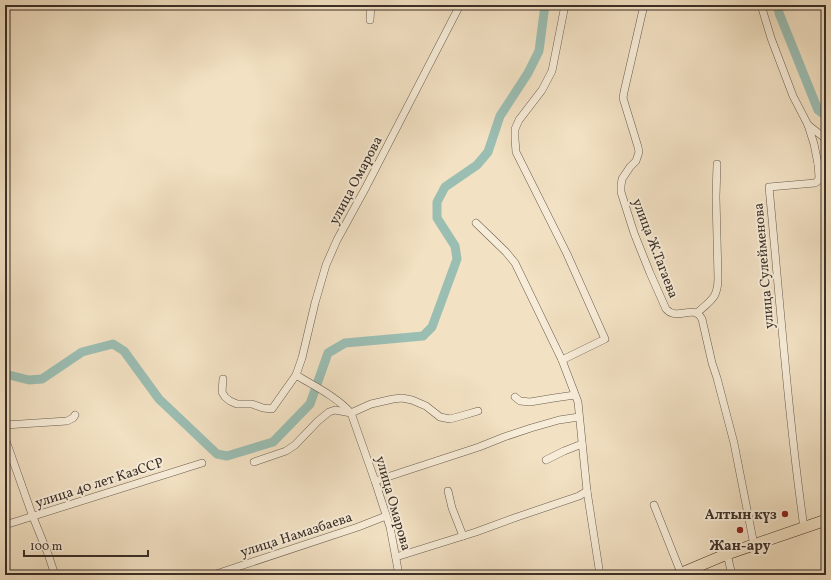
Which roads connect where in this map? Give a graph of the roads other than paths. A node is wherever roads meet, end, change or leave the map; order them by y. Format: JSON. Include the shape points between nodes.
{"nodes":[{"id":1,"x":371,"y":5,"type":"edge"},
{"id":2,"x":460,"y":5,"type":"edge"},
{"id":3,"x":565,"y":5,"type":"edge"},
{"id":4,"x":644,"y":5,"type":"edge"},
{"id":5,"x":761,"y":5,"type":"edge"},
{"id":6,"x":370,"y":20,"type":"dead end"},
{"id":7,"x":808,"y":125,"type":"junction"},
{"id":8,"x":826,"y":139,"type":"edge"},
{"id":9,"x":826,"y":162,"type":"edge"},
{"id":10,"x":717,"y":164,"type":"dead end"},
{"id":11,"x":818,"y":164,"type":"junction"},
{"id":12,"x":476,"y":223,"type":"dead end"},
{"id":13,"x":697,"y":313,"type":"junction"},
{"id":14,"x":562,"y":360,"type":"junction"},
{"id":15,"x":296,"y":375,"type":"junction"},
{"id":16,"x":223,"y":379,"type":"dead end"},
{"id":17,"x":575,"y":396,"type":"junction"},
{"id":18,"x":515,"y":397,"type":"dead end"},
{"id":19,"x":478,"y":411,"type":"dead end"},
{"id":20,"x":351,"y":412,"type":"junction"},
{"id":21,"x":75,"y":415,"type":"dead end"},
{"id":22,"x":579,"y":417,"type":"junction"},
{"id":23,"x":5,"y":425,"type":"edge"},
{"id":24,"x":5,"y":438,"type":"edge"},
{"id":25,"x":582,"y":444,"type":"junction"},
{"id":26,"x":546,"y":460,"type":"dead end"},
{"id":27,"x":254,"y":462,"type":"dead end"},
{"id":28,"x":202,"y":463,"type":"dead end"},
{"id":29,"x":375,"y":481,"type":"junction"},
{"id":30,"x":448,"y":491,"type":"dead end"},
{"id":31,"x":587,"y":491,"type":"junction"},
{"id":32,"x":654,"y":504,"type":"dead end"},
{"id":33,"x":386,"y":516,"type":"junction"},
{"id":34,"x":33,"y":517,"type":"junction"},
{"id":35,"x":826,"y":520,"type":"edge"},
{"id":36,"x":5,"y":525,"type":"edge"},
{"id":37,"x":804,"y":528,"type":"junction"},
{"id":38,"x":463,"y":536,"type":"junction"},
{"id":39,"x":754,"y":545,"type":"junction"},
{"id":40,"x":727,"y":554,"type":"junction"},
{"id":41,"x":396,"y":557,"type":"junction"},
{"id":42,"x":679,"y":574,"type":"edge"},
{"id":43,"x":55,"y":575,"type":"edge"},
{"id":44,"x":213,"y":575,"type":"edge"},
{"id":45,"x":399,"y":575,"type":"edge"},
{"id":46,"x":600,"y":575,"type":"edge"},
{"id":47,"x":732,"y":575,"type":"edge"}],
"edges":[{"from":1,"to":6,"type":"street"},
{"from":2,"to":15,"type":"street","name":"улица Омарова","via":[[337,240],[326,265]]},
{"from":3,"to":14,"type":"street","via":[[552,71],[515,129],[516,152],[567,254],[605,339]]},
{"from":4,"to":13,"type":"street","name":"улица Ж.Тагаева","via":[[623,98],[638,147],[638,155],[622,179],[621,192],[634,233],[666,309],[674,314]]},
{"from":5,"to":7,"type":"street","name":"улица Сулейменова","via":[[770,38],[793,96]]},
{"from":7,"to":8,"type":"street"},
{"from":7,"to":11,"type":"street","name":"улица Сулейменова"},
{"from":9,"to":11,"type":"street"},
{"from":10,"to":13,"type":"street","via":[[717,290],[715,296]]},
{"from":11,"to":37,"type":"street","name":"улица Сулейменова","via":[[819,177],[815,183],[769,187],[795,465]]},
{"from":12,"to":14,"type":"street","via":[[515,263]]},
{"from":13,"to":39,"type":"street","via":[[702,319],[734,443]]},
{"from":14,"to":17,"type":"street"},
{"from":15,"to":16,"type":"street","name":"улица Омарова","via":[[272,409],[230,401],[222,392]]},
{"from":15,"to":20,"type":"street"},
{"from":17,"to":18,"type":"street","via":[[530,402],[520,401]]},
{"from":17,"to":22,"type":"street"},
{"from":19,"to":20,"type":"street","via":[[450,419],[440,417],[426,406],[402,398],[371,404]]},
{"from":20,"to":27,"type":"street","via":[[329,412],[295,445],[286,451]]},
{"from":20,"to":29,"type":"street","name":"улица Омарова"},
{"from":21,"to":23,"type":"street","via":[[67,421]]},
{"from":22,"to":25,"type":"street"},
{"from":22,"to":29,"type":"street","via":[[530,428]]},
{"from":24,"to":34,"type":"street"},
{"from":25,"to":26,"type":"street"},
{"from":25,"to":31,"type":"street"},
{"from":28,"to":34,"type":"street","name":"улица 40 лет КазССР"},
{"from":29,"to":33,"type":"street","name":"улица Омарова"},
{"from":30,"to":38,"type":"street"},
{"from":31,"to":38,"type":"street"},
{"from":31,"to":46,"type":"street"},
{"from":32,"to":42,"type":"street"},
{"from":33,"to":41,"type":"street","name":"улица Омарова"},
{"from":33,"to":44,"type":"street","name":"улица Намазбаева"},
{"from":34,"to":36,"type":"street","name":"улица 40 лет КазССР"},
{"from":34,"to":43,"type":"street"},
{"from":35,"to":37,"type":"main road"},
{"from":37,"to":39,"type":"main road"},
{"from":38,"to":41,"type":"street"},
{"from":39,"to":40,"type":"main road"},
{"from":40,"to":42,"type":"main road"},
{"from":40,"to":47,"type":"street"},
{"from":41,"to":45,"type":"street","name":"улица Омарова"}]}
